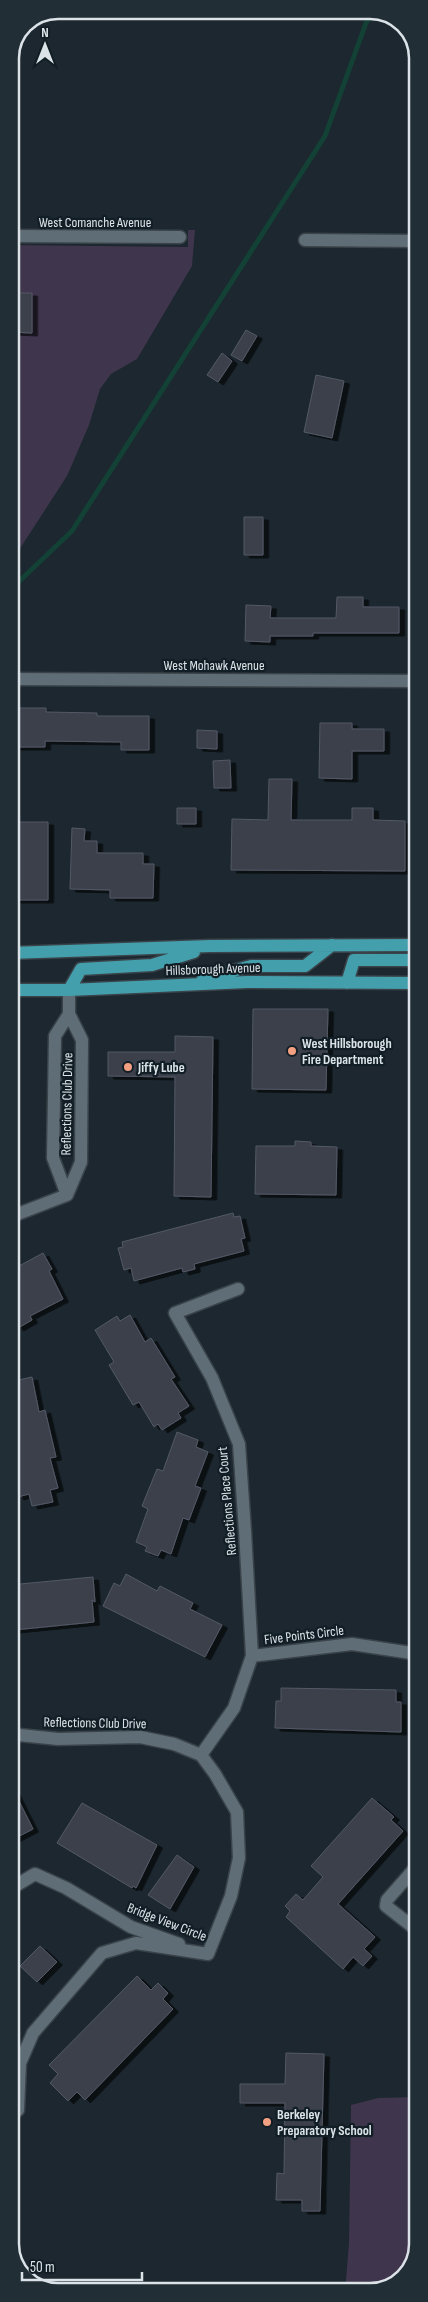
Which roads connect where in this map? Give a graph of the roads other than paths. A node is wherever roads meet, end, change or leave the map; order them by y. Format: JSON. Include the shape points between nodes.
{"nodes":[{"id":1,"x":19,"y":236,"type":"edge"},
{"id":2,"x":180,"y":237,"type":"dead end"},
{"id":3,"x":305,"y":240,"type":"dead end"},
{"id":4,"x":409,"y":241,"type":"edge"},
{"id":5,"x":19,"y":679,"type":"edge"},
{"id":6,"x":409,"y":681,"type":"edge"},
{"id":7,"x":332,"y":945,"type":"junction"},
{"id":8,"x":409,"y":945,"type":"edge"},
{"id":9,"x":210,"y":946,"type":"junction"},
{"id":10,"x":19,"y":953,"type":"edge"},
{"id":11,"x":409,"y":960,"type":"edge"},
{"id":12,"x":347,"y":983,"type":"junction"},
{"id":13,"x":409,"y":983,"type":"edge"},
{"id":14,"x":179,"y":985,"type":"junction"},
{"id":15,"x":19,"y":990,"type":"edge"},
{"id":16,"x":69,"y":990,"type":"junction"},
{"id":17,"x":69,"y":1014,"type":"junction"},
{"id":18,"x":67,"y":1195,"type":"junction"},
{"id":19,"x":19,"y":1214,"type":"edge"},
{"id":20,"x":238,"y":1289,"type":"dead end"},
{"id":21,"x":409,"y":1653,"type":"edge"},
{"id":22,"x":252,"y":1656,"type":"junction"},
{"id":23,"x":19,"y":1735,"type":"edge"},
{"id":24,"x":200,"y":1755,"type":"junction"},
{"id":25,"x":409,"y":1876,"type":"edge"},
{"id":26,"x":19,"y":1884,"type":"edge"},
{"id":27,"x":409,"y":1924,"type":"edge"},
{"id":28,"x":208,"y":1954,"type":"junction"},
{"id":29,"x":19,"y":2086,"type":"edge"}],
"edges":[{"from":1,"to":2,"type":"street","name":"West Comanche Avenue"},
{"from":3,"to":4,"type":"street"},
{"from":5,"to":6,"type":"street","name":"West Mohawk Avenue"},
{"from":7,"to":8,"type":"main road","name":"Hillsborough Avenue"},
{"from":7,"to":9,"type":"main road","name":"Hillsborough Avenue"},
{"from":7,"to":14,"type":"main road","via":[[305,966],[251,966]]},
{"from":9,"to":10,"type":"main road","name":"Hillsborough Avenue"},
{"from":9,"to":16,"type":"main road","via":[[152,965],[81,969]]},
{"from":11,"to":12,"type":"main road","via":[[354,960]]},
{"from":12,"to":13,"type":"main road","name":"Hillsborough Avenue"},
{"from":12,"to":14,"type":"main road","name":"Hillsborough Avenue"},
{"from":14,"to":16,"type":"main road","name":"Hillsborough Avenue"},
{"from":15,"to":16,"type":"main road","name":"Hillsborough Avenue"},
{"from":16,"to":17,"type":"street","name":"Reflections Club Drive"},
{"from":17,"to":18,"type":"street","name":"Reflections Club Drive","via":[[82,1040],[82,1162]]},
{"from":17,"to":18,"type":"street","name":"Reflections Club Drive","via":[[55,1036],[53,1158]]},
{"from":18,"to":19,"type":"street"},
{"from":20,"to":22,"type":"street","name":"Reflections Place Court","via":[[175,1313],[212,1378],[239,1444]]},
{"from":21,"to":22,"type":"street","name":"Five Points Circle","via":[[352,1644]]},
{"from":22,"to":24,"type":"street","name":"Reflections Place Court","via":[[234,1708]]},
{"from":23,"to":24,"type":"street","name":"Reflections Club Drive","via":[[58,1739],[140,1737],[174,1744]]},
{"from":24,"to":28,"type":"street","name":"Reflections Club Drive","via":[[237,1812],[239,1849],[231,1896]]},
{"from":25,"to":27,"type":"street","via":[[387,1900],[386,1906]]},
{"from":26,"to":28,"type":"street","name":"Bridge View Circle","via":[[35,1874],[66,1888],[131,1927]]},
{"from":28,"to":29,"type":"street","name":"Bridge View Circle","via":[[136,1943],[102,1954],[33,2033],[20,2063]]}]}
